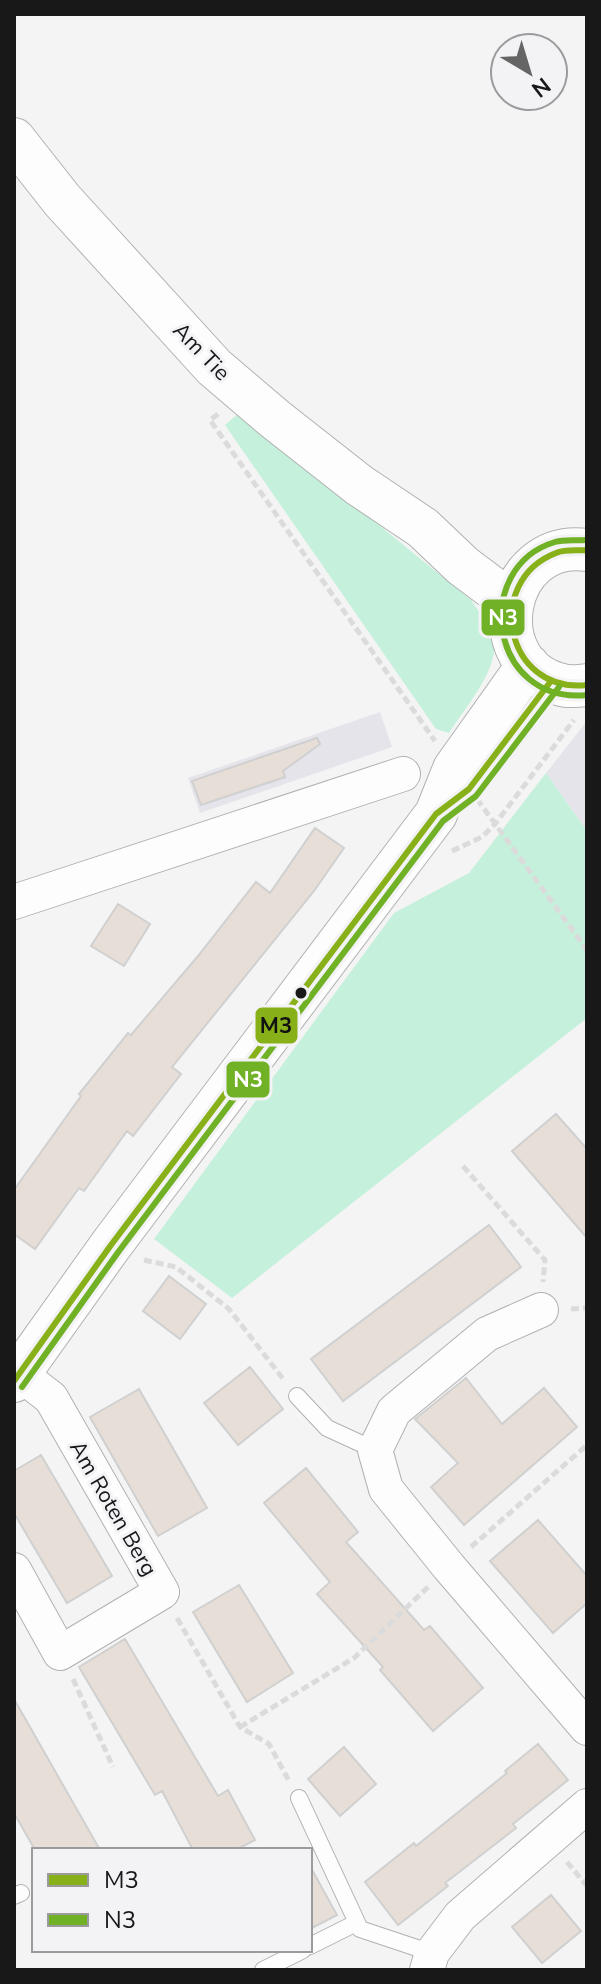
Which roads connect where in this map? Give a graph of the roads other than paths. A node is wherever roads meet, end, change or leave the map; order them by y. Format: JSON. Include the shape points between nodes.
{"nodes":[{"id":1,"x":14,"y":139,"type":"edge"},
{"id":2,"x":587,"y":550,"type":"edge"},
{"id":3,"x":518,"y":588,"type":"junction"},
{"id":4,"x":562,"y":685,"type":"edge"},
{"id":5,"x":403,"y":774,"type":"dead end"},
{"id":6,"x":436,"y":814,"type":"junction"},
{"id":7,"x":14,"y":902,"type":"edge"},
{"id":8,"x":541,"y":1310,"type":"road end"},
{"id":9,"x":17,"y":1377,"type":"edge"},
{"id":10,"x":297,"y":1396,"type":"road end"},
{"id":11,"x":375,"y":1450,"type":"junction"},
{"id":12,"x":14,"y":1570,"type":"edge"},
{"id":13,"x":587,"y":1728,"type":"edge"},
{"id":14,"x":299,"y":1798,"type":"road end"},
{"id":15,"x":587,"y":1806,"type":"edge"},
{"id":16,"x":356,"y":1923,"type":"junction"},
{"id":17,"x":312,"y":1945,"type":"edge"},
{"id":18,"x":299,"y":1952,"type":"edge"},
{"id":19,"x":430,"y":1961,"type":"edge"},
{"id":20,"x":263,"y":1970,"type":"edge"}],
"edges":[{"from":1,"to":3,"type":"street","name":"Am Tie","via":[[214,367],[359,485],[423,528],[463,566]]},
{"from":2,"to":3,"type":"street","via":[[556,553],[535,564]]},
{"from":3,"to":4,"type":"street","via":[[510,626],[516,648]]},
{"from":4,"to":6,"type":"street","via":[[469,789]]},
{"from":4,"to":6,"type":"street","via":[[454,769]]},
{"from":5,"to":7,"type":"street"},
{"from":6,"to":9,"type":"street"},
{"from":8,"to":11,"type":"street","via":[[487,1334],[394,1411]]},
{"from":9,"to":12,"type":"street","name":"Am Roten Berg","via":[[51,1398],[162,1592],[60,1653]]},
{"from":10,"to":11,"type":"lane","via":[[327,1428]]},
{"from":11,"to":13,"type":"street","via":[[386,1489]]},
{"from":14,"to":16,"type":"lane"},
{"from":15,"to":19,"type":"street","via":[[460,1916]]},
{"from":16,"to":17,"type":"lane"},
{"from":16,"to":19,"type":"lane"},
{"from":18,"to":20,"type":"lane"}]}
